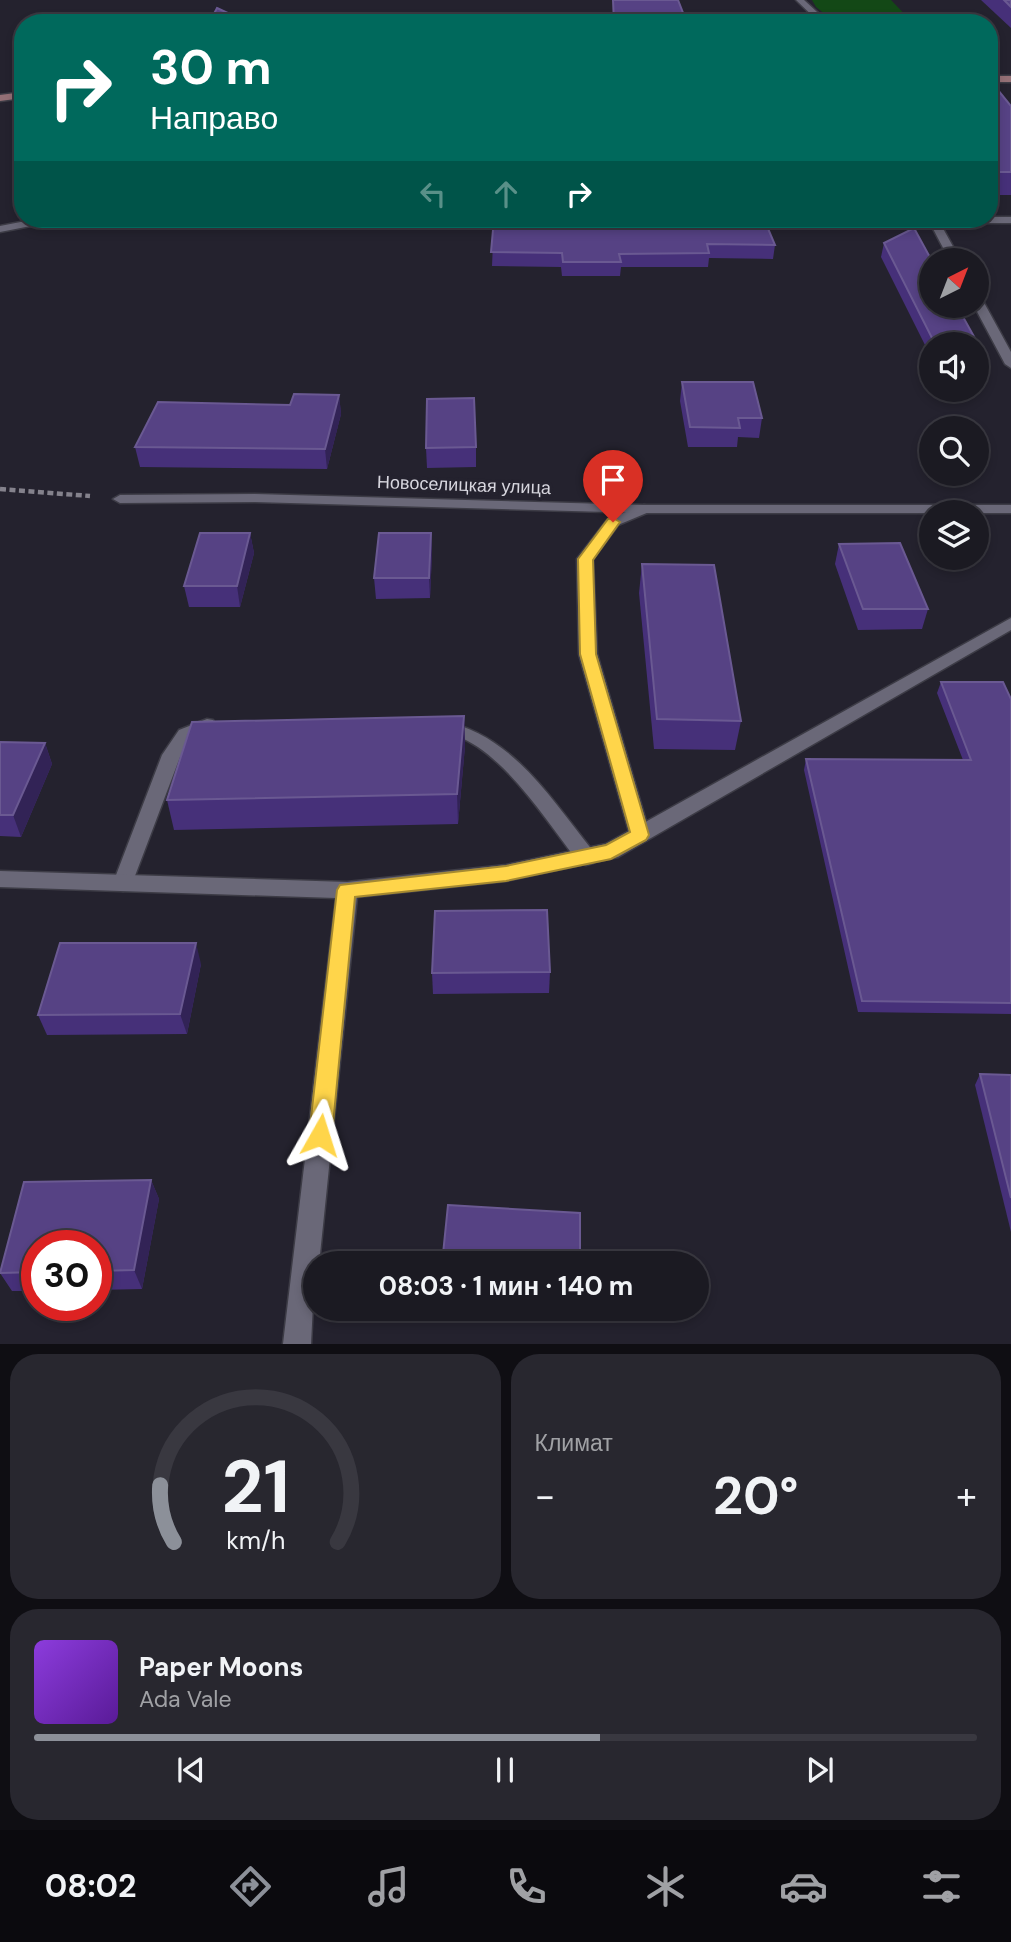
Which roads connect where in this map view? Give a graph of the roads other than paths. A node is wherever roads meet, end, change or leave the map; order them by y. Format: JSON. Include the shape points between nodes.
{"nodes":[{"id":1,"x":800,"y":0,"type":"edge"},
{"id":2,"x":815,"y":14,"type":"edge"},
{"id":3,"x":938,"y":228,"type":"edge"},
{"id":4,"x":949,"y":248,"type":"edge"},
{"id":5,"x":986,"y":318,"type":"edge"},
{"id":6,"x":1011,"y":364,"type":"edge"},
{"id":7,"x":120,"y":499,"type":"road end"},
{"id":8,"x":644,"y":509,"type":"junction"},
{"id":9,"x":1011,"y":509,"type":"edge"},
{"id":10,"x":1011,"y":623,"type":"edge"},
{"id":11,"x":232,"y":725,"type":"edge"},
{"id":12,"x":423,"y":727,"type":"edge"},
{"id":13,"x":639,"y":835,"type":"junction"},
{"id":14,"x":586,"y":857,"type":"junction"},
{"id":15,"x":0,"y":879,"type":"edge"},
{"id":16,"x":124,"y":883,"type":"junction"},
{"id":17,"x":346,"y":890,"type":"junction"},
{"id":18,"x":298,"y":1343,"type":"edge"}],
"edges":[{"from":1,"to":2,"type":"street"},
{"from":3,"to":4,"type":"street"},
{"from":5,"to":6,"type":"street"},
{"from":7,"to":8,"type":"street","name":"Новоселицкая улица","via":[[255,498]]},
{"from":8,"to":9,"type":"street","name":"Новоселицкая улица"},
{"from":8,"to":13,"type":"street","via":[[613,522],[585,559],[588,654]]},
{"from":10,"to":13,"type":"street"},
{"from":11,"to":16,"type":"street","via":[[204,725],[186,735],[171,755]]},
{"from":12,"to":14,"type":"street","via":[[450,727],[506,759]]},
{"from":13,"to":14,"type":"street","via":[[611,851]]},
{"from":14,"to":17,"type":"street","via":[[506,873]]},
{"from":15,"to":16,"type":"street"},
{"from":16,"to":17,"type":"street"},
{"from":17,"to":18,"type":"street"}]}
